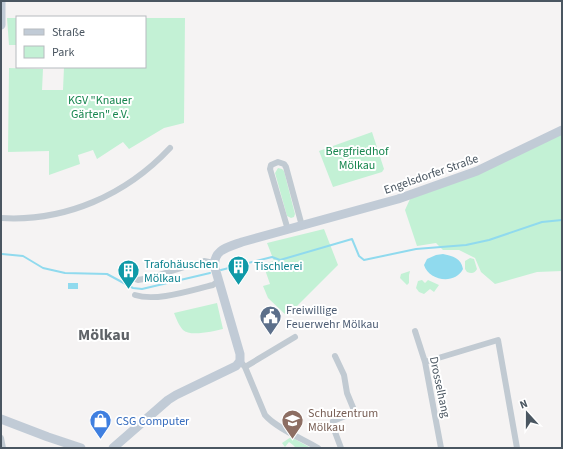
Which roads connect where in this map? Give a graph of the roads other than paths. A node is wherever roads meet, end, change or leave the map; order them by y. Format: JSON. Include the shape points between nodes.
{"nodes":[{"id":1,"x":1,"y":1,"type":"edge"},
{"id":2,"x":1,"y":25,"type":"edge"},
{"id":3,"x":562,"y":130,"type":"edge"},
{"id":4,"x":170,"y":148,"type":"dead end"},
{"id":5,"x":1,"y":218,"type":"edge"},
{"id":6,"x":302,"y":226,"type":"junction"},
{"id":7,"x":288,"y":230,"type":"junction"},
{"id":8,"x":216,"y":271,"type":"junction"},
{"id":9,"x":125,"y":275,"type":"dead end"},
{"id":10,"x":135,"y":295,"type":"dead end"},
{"id":11,"x":415,"y":331,"type":"dead end"},
{"id":12,"x":295,"y":337,"type":"dead end"},
{"id":13,"x":336,"y":356,"type":"dead end"},
{"id":14,"x":425,"y":362,"type":"junction"},
{"id":15,"x":242,"y":364,"type":"junction"},
{"id":16,"x":1,"y":419,"type":"edge"},
{"id":17,"x":1,"y":438,"type":"edge"},
{"id":18,"x":4,"y":448,"type":"edge"},
{"id":19,"x":81,"y":448,"type":"edge"},
{"id":20,"x":113,"y":448,"type":"edge"},
{"id":21,"x":318,"y":448,"type":"edge"},
{"id":22,"x":341,"y":448,"type":"edge"},
{"id":23,"x":441,"y":448,"type":"edge"},
{"id":24,"x":518,"y":448,"type":"edge"}],
"edges":[{"from":1,"to":2,"type":"main road"},
{"from":3,"to":6,"type":"main road","name":"Engelsdorfer Straße","via":[[477,171],[398,199]]},
{"from":4,"to":5,"type":"street","via":[[146,171],[102,199],[62,213],[21,219]]},
{"from":6,"to":7,"type":"main road","name":"Engelsdorfer Straße"},
{"from":6,"to":7,"type":"street","via":[[286,167],[278,162],[271,165],[270,169]]},
{"from":7,"to":8,"type":"main road","name":"Engelsdorfer Straße","via":[[242,242],[223,250],[214,258]]},
{"from":8,"to":9,"type":"street","via":[[204,262],[138,280]]},
{"from":8,"to":10,"type":"street","via":[[214,285],[165,296]]},
{"from":8,"to":15,"type":"main road"},
{"from":11,"to":14,"type":"street","name":"Drosselhang"},
{"from":12,"to":15,"type":"street"},
{"from":13,"to":22,"type":"street","via":[[354,410],[353,414],[333,421]]},
{"from":14,"to":23,"type":"street","name":"Drosselhang"},
{"from":14,"to":24,"type":"street","via":[[498,340]]},
{"from":15,"to":20,"type":"main road","via":[[168,400]]},
{"from":15,"to":21,"type":"street","via":[[265,416]]},
{"from":16,"to":19,"type":"main road"},
{"from":17,"to":18,"type":"street"}]}
